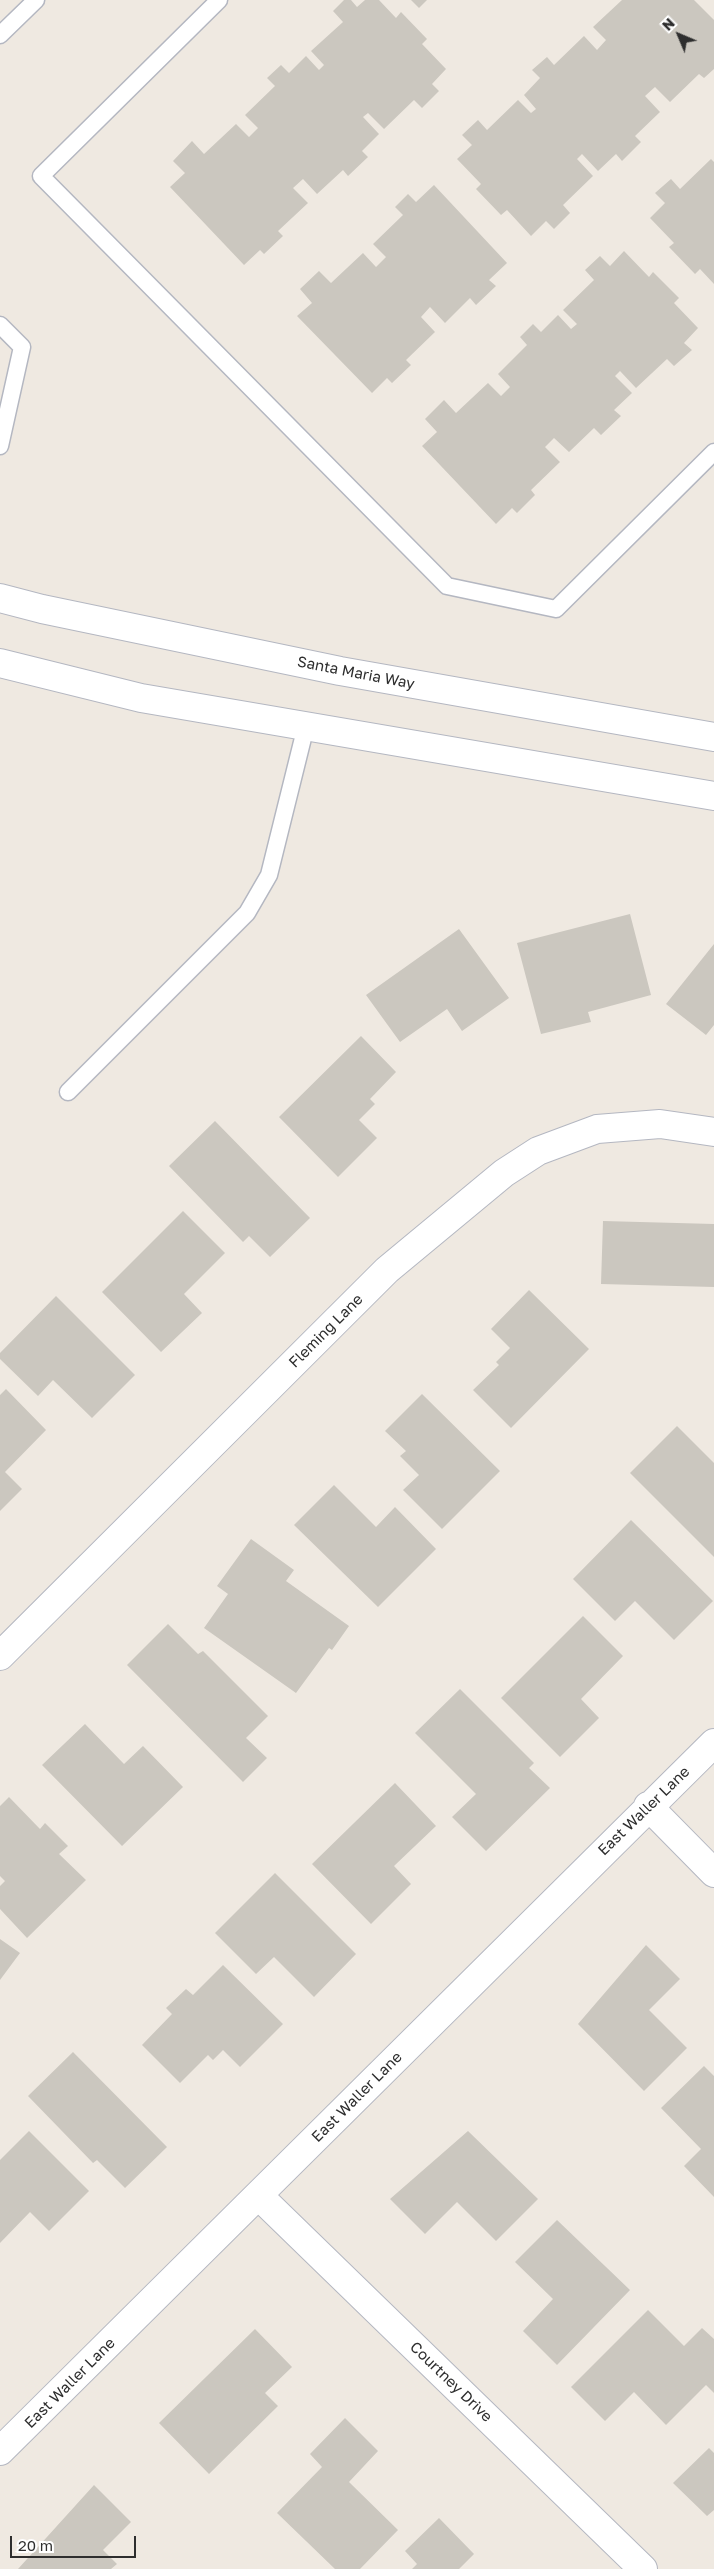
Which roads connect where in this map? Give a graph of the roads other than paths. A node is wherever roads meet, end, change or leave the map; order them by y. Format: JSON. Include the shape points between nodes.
{"nodes":[{"id":1,"x":36,"y":0,"type":"edge"},
{"id":2,"x":219,"y":0,"type":"edge"},
{"id":3,"x":0,"y":35,"type":"edge"},
{"id":4,"x":0,"y":324,"type":"edge"},
{"id":5,"x":0,"y":446,"type":"edge"},
{"id":6,"x":714,"y":452,"type":"edge"},
{"id":7,"x":0,"y":598,"type":"edge"},
{"id":8,"x":0,"y":663,"type":"edge"},
{"id":9,"x":306,"y":726,"type":"junction"},
{"id":10,"x":714,"y":737,"type":"edge"},
{"id":11,"x":714,"y":796,"type":"edge"},
{"id":12,"x":68,"y":1092,"type":"dead end"},
{"id":13,"x":714,"y":1132,"type":"edge"},
{"id":14,"x":0,"y":1656,"type":"edge"},
{"id":15,"x":714,"y":1743,"type":"edge"},
{"id":16,"x":648,"y":1806,"type":"junction"},
{"id":17,"x":714,"y":1873,"type":"edge"},
{"id":18,"x":259,"y":2196,"type":"junction"},
{"id":19,"x":0,"y":2451,"type":"edge"},
{"id":20,"x":643,"y":2569,"type":"edge"}],
"edges":[{"from":1,"to":3,"type":"lane"},
{"from":2,"to":6,"type":"lane","via":[[41,176],[448,586],[556,609]]},
{"from":4,"to":5,"type":"lane","via":[[22,347]]},
{"from":7,"to":10,"type":"street","name":"Santa Maria Way","via":[[340,671]]},
{"from":8,"to":9,"type":"street","via":[[140,698]]},
{"from":9,"to":11,"type":"street"},
{"from":9,"to":12,"type":"lane","via":[[269,875],[247,913]]},
{"from":13,"to":14,"type":"street","name":"Fleming Lane","via":[[660,1124],[597,1129],[538,1151],[504,1173],[387,1270]]},
{"from":15,"to":16,"type":"street","name":"East Waller Lane"},
{"from":16,"to":17,"type":"street"},
{"from":16,"to":18,"type":"street","name":"East Waller Lane"},
{"from":18,"to":19,"type":"street","name":"East Waller Lane"},
{"from":18,"to":20,"type":"street","name":"Courtney Drive"}]}
